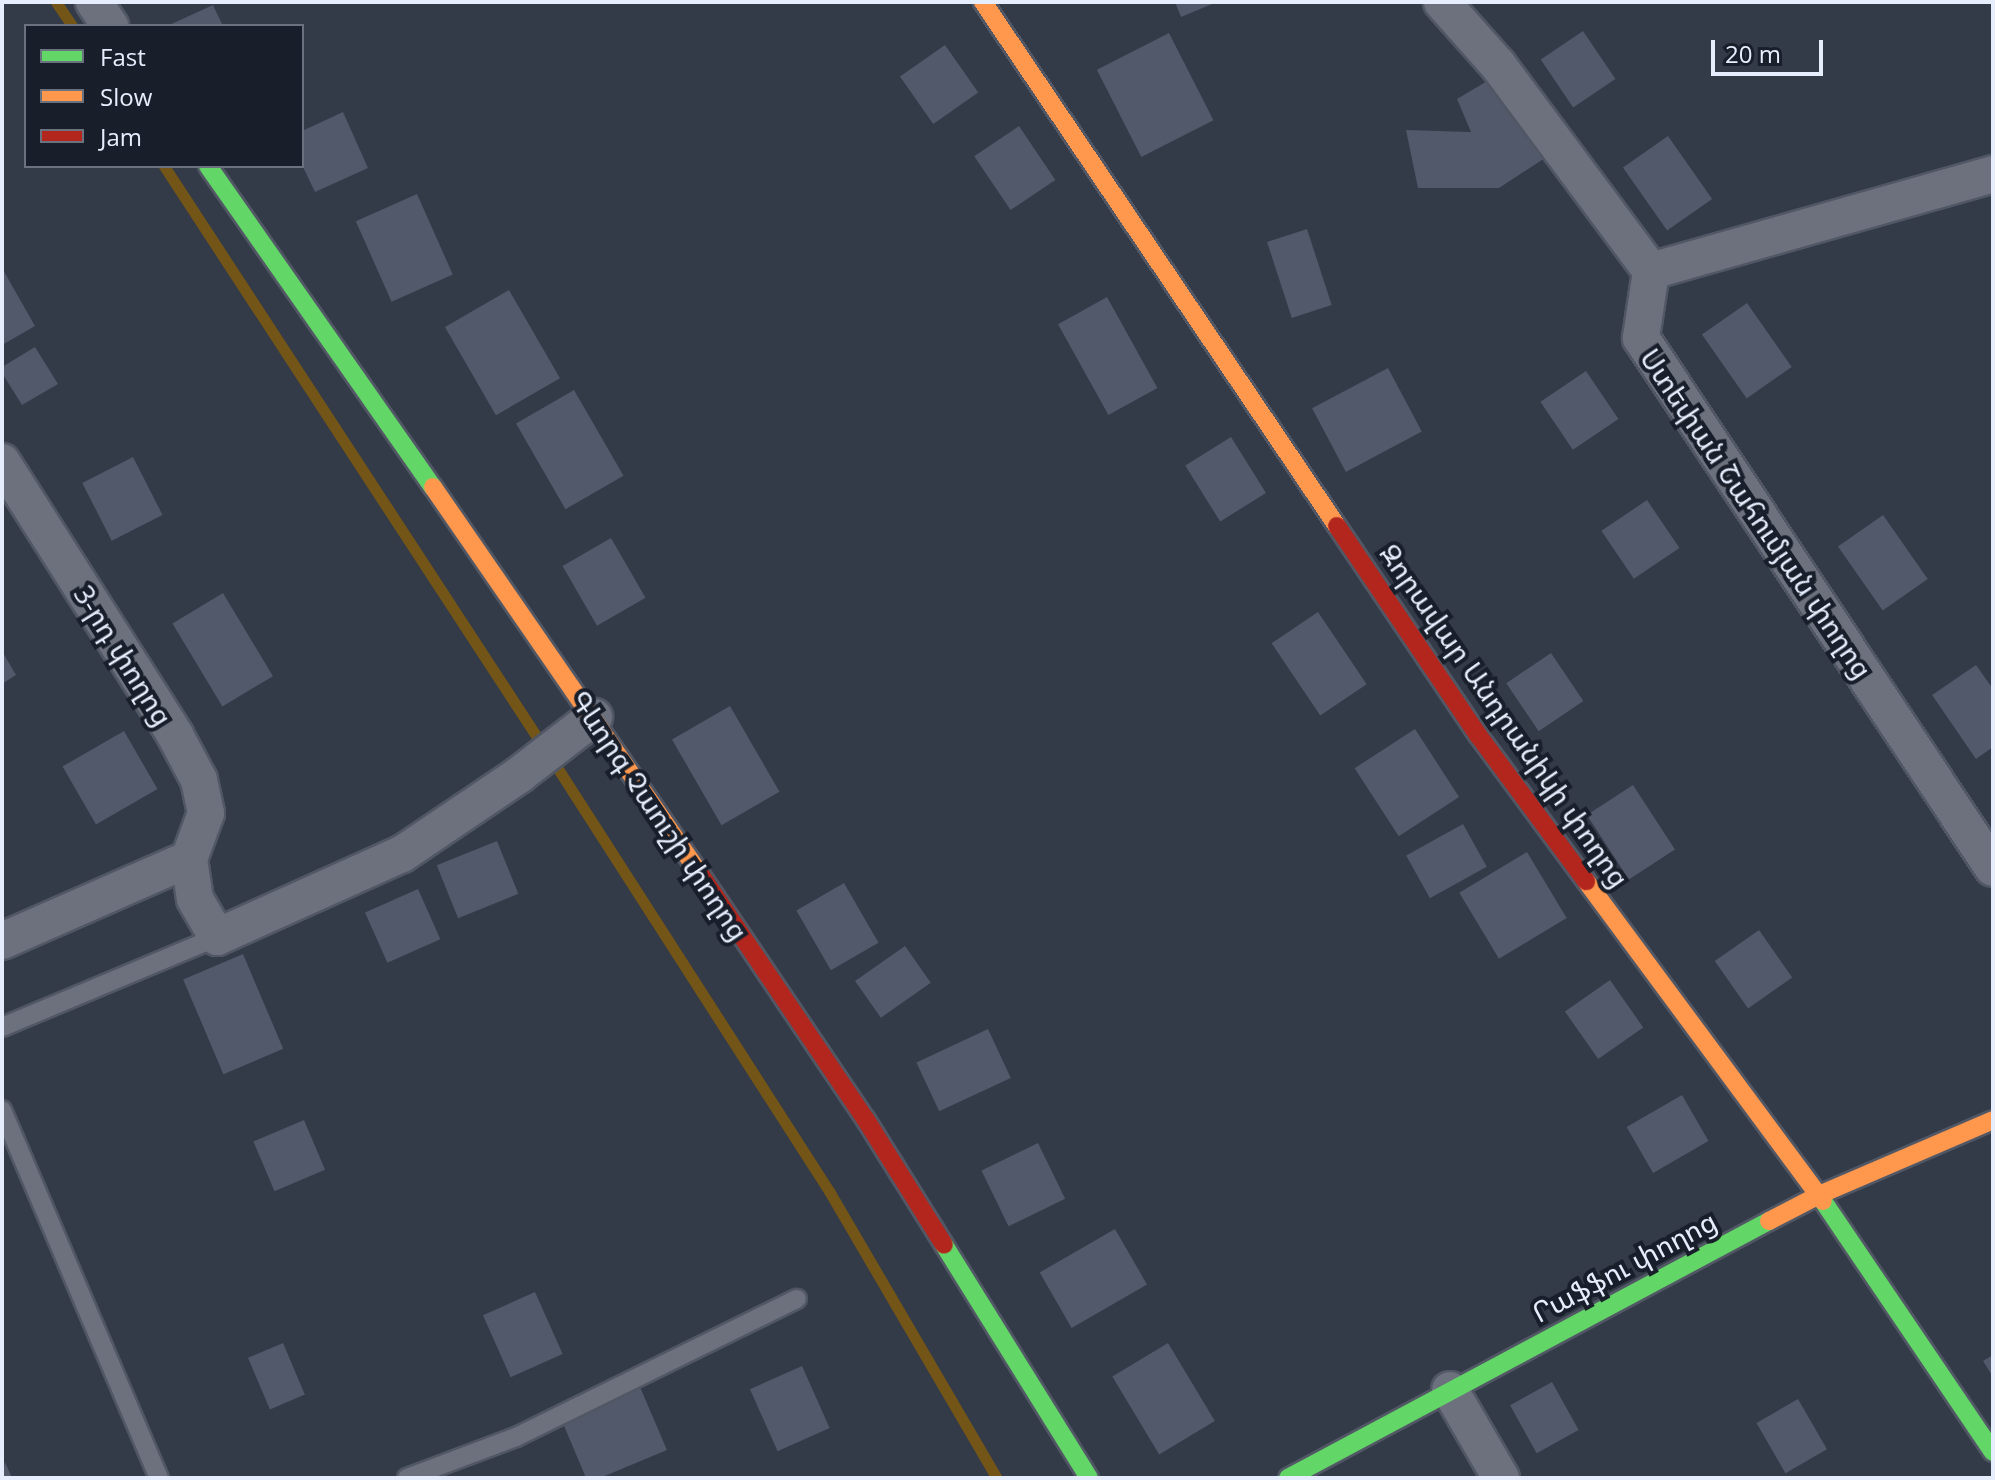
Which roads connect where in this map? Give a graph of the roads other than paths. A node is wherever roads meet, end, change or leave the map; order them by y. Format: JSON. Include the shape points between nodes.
{"nodes":[{"id":1,"x":94,"y":2,"type":"edge"},
{"id":2,"x":983,"y":2,"type":"edge"},
{"id":3,"x":1442,"y":2,"type":"edge"},
{"id":4,"x":109,"y":24,"type":"edge"},
{"id":5,"x":209,"y":168,"type":"edge"},
{"id":6,"x":1993,"y":174,"type":"edge"},
{"id":7,"x":1651,"y":271,"type":"junction"},
{"id":8,"x":2,"y":462,"type":"edge"},
{"id":9,"x":594,"y":717,"type":"junction"},
{"id":10,"x":189,"y":859,"type":"junction"},
{"id":11,"x":1993,"y":868,"type":"edge"},
{"id":12,"x":217,"y":937,"type":"junction"},
{"id":13,"x":2,"y":941,"type":"edge"},
{"id":14,"x":2,"y":1027,"type":"edge"},
{"id":15,"x":2,"y":1110,"type":"edge"},
{"id":16,"x":1993,"y":1120,"type":"edge"},
{"id":17,"x":1819,"y":1195,"type":"junction"},
{"id":18,"x":797,"y":1299,"type":"dead end"},
{"id":19,"x":1450,"y":1390,"type":"junction"},
{"id":20,"x":1993,"y":1452,"type":"edge"},
{"id":21,"x":159,"y":1478,"type":"edge"},
{"id":22,"x":407,"y":1478,"type":"edge"},
{"id":23,"x":1089,"y":1478,"type":"edge"},
{"id":24,"x":1288,"y":1478,"type":"edge"},
{"id":25,"x":1501,"y":1478,"type":"edge"}],
"edges":[{"from":1,"to":4,"type":"street"},
{"from":2,"to":17,"type":"street","name":"Զորավար Անդրանիկի փողոց","via":[[1478,735]]},
{"from":3,"to":7,"type":"street","via":[[1498,65]]},
{"from":5,"to":9,"type":"street","name":"Գևորգ Չաուշի փողոց"},
{"from":6,"to":7,"type":"street"},
{"from":7,"to":11,"type":"street","name":"Ստեփան Շահումյան փողոց","via":[[1641,338]]},
{"from":8,"to":10,"type":"street","name":"3-րդ փողոց","via":[[199,780],[206,813]]},
{"from":9,"to":12,"type":"street","via":[[402,854]]},
{"from":9,"to":23,"type":"street","name":"Գևորգ Չաուշի փողոց","via":[[866,1120]]},
{"from":10,"to":12,"type":"street","via":[[195,899]]},
{"from":10,"to":13,"type":"street"},
{"from":12,"to":14,"type":"lane"},
{"from":15,"to":21,"type":"lane"},
{"from":16,"to":17,"type":"street","name":"Րաֆֆու փողոց"},
{"from":17,"to":19,"type":"street","name":"Րաֆֆու փողոց"},
{"from":17,"to":20,"type":"street","name":"Զորավար Անդրանիկի փողոց"},
{"from":18,"to":22,"type":"lane","via":[[516,1437]]},
{"from":19,"to":24,"type":"street","name":"Րաֆֆու փողոց"},
{"from":19,"to":25,"type":"street"}]}
